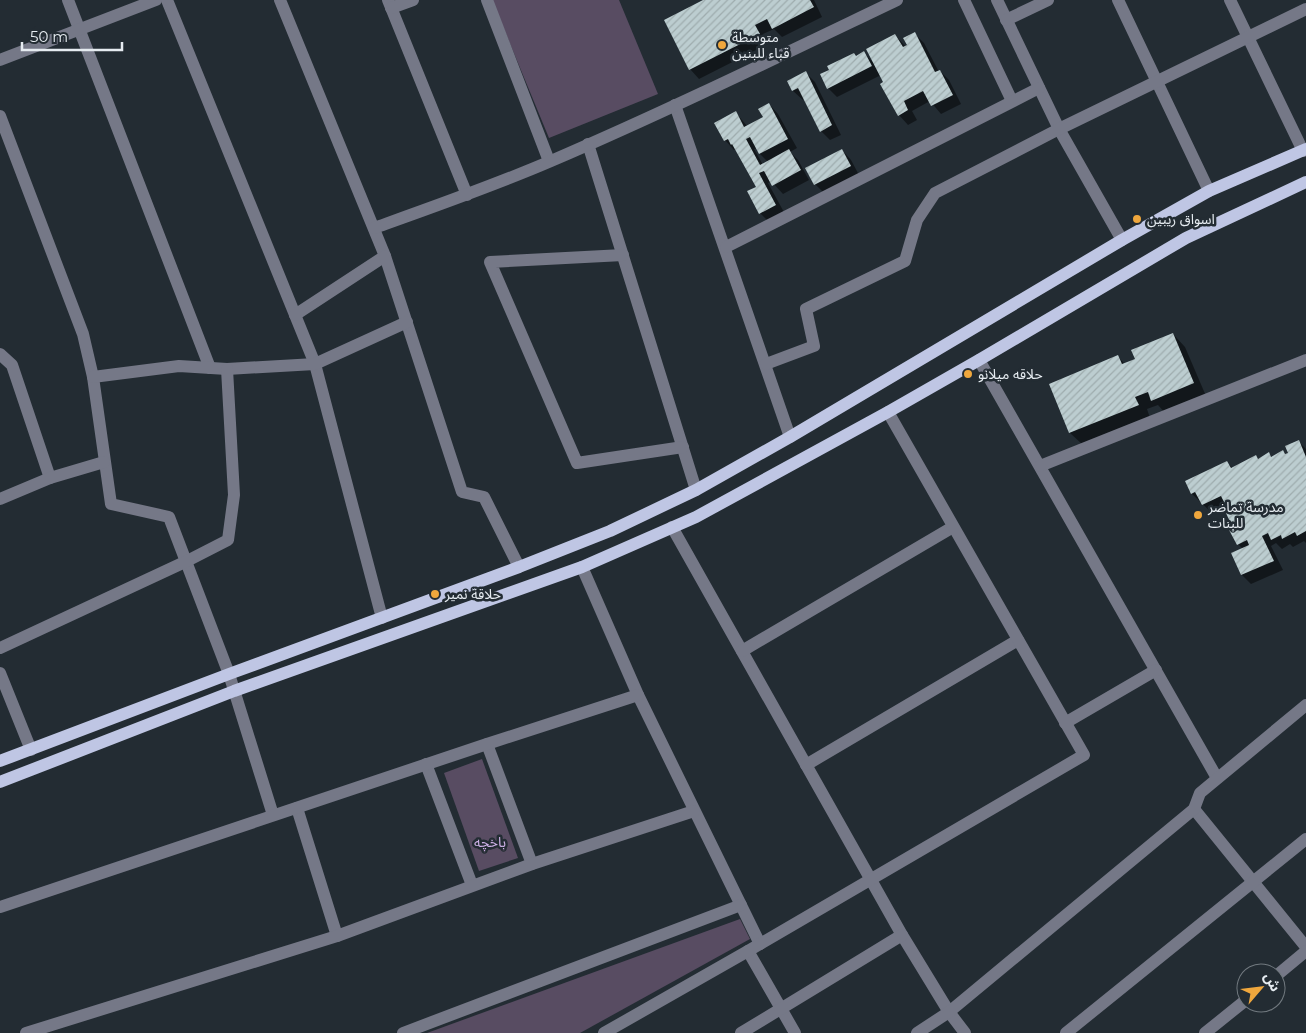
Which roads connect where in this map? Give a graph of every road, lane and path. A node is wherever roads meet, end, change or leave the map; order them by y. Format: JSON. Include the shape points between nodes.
{"nodes":[{"id":1,"x":68,"y":0,"type":"edge"},
{"id":2,"x":156,"y":0,"type":"edge"},
{"id":3,"x":168,"y":0,"type":"edge"},
{"id":4,"x":280,"y":0,"type":"edge"},
{"id":5,"x":413,"y":0,"type":"edge"},
{"id":6,"x":487,"y":0,"type":"edge"},
{"id":7,"x":896,"y":0,"type":"edge"},
{"id":8,"x":964,"y":0,"type":"edge"},
{"id":9,"x":996,"y":0,"type":"edge"},
{"id":10,"x":1048,"y":0,"type":"edge"},
{"id":11,"x":1118,"y":0,"type":"edge"},
{"id":12,"x":1230,"y":0,"type":"edge"},
{"id":13,"x":389,"y":4,"type":"edge"},
{"id":14,"x":1306,"y":9,"type":"edge"},
{"id":15,"x":1006,"y":20,"type":"junction"},
{"id":16,"x":80,"y":29,"type":"junction"},
{"id":17,"x":1248,"y":37,"type":"junction"},
{"id":18,"x":0,"y":60,"type":"edge"},
{"id":19,"x":1157,"y":81,"type":"junction"},
{"id":20,"x":1039,"y":88,"type":"junction"},
{"id":21,"x":1012,"y":101,"type":"junction"},
{"id":22,"x":675,"y":105,"type":"junction"},
{"id":23,"x":0,"y":116,"type":"edge"},
{"id":24,"x":1059,"y":129,"type":"junction"},
{"id":25,"x":588,"y":144,"type":"junction"},
{"id":26,"x":1304,"y":150,"type":"edge"},
{"id":27,"x":549,"y":162,"type":"junction"},
{"id":28,"x":1306,"y":182,"type":"edge"},
{"id":29,"x":1209,"y":191,"type":"junction"},
{"id":30,"x":467,"y":194,"type":"junction"},
{"id":31,"x":374,"y":228,"type":"junction"},
{"id":32,"x":1122,"y":240,"type":"junction"},
{"id":33,"x":726,"y":247,"type":"junction"},
{"id":34,"x":623,"y":255,"type":"junction"},
{"id":35,"x":385,"y":256,"type":"junction"},
{"id":36,"x":295,"y":316,"type":"junction"},
{"id":37,"x":407,"y":322,"type":"junction"},
{"id":38,"x":0,"y":354,"type":"edge"},
{"id":39,"x":979,"y":360,"type":"junction"},
{"id":40,"x":1306,"y":360,"type":"edge"},
{"id":41,"x":315,"y":364,"type":"junction"},
{"id":42,"x":766,"y":364,"type":"junction"},
{"id":43,"x":210,"y":368,"type":"junction"},
{"id":44,"x":227,"y":368,"type":"junction"},
{"id":45,"x":93,"y":377,"type":"junction"},
{"id":46,"x":888,"y":412,"type":"junction"},
{"id":47,"x":790,"y":437,"type":"junction"},
{"id":48,"x":683,"y":447,"type":"junction"},
{"id":49,"x":104,"y":462,"type":"junction"},
{"id":50,"x":1040,"y":466,"type":"junction"},
{"id":51,"x":50,"y":478,"type":"junction"},
{"id":52,"x":696,"y":490,"type":"junction"},
{"id":53,"x":0,"y":499,"type":"edge"},
{"id":54,"x":672,"y":527,"type":"junction"},
{"id":55,"x":953,"y":527,"type":"junction"},
{"id":56,"x":187,"y":561,"type":"junction"},
{"id":57,"x":582,"y":566,"type":"junction"},
{"id":58,"x":519,"y":567,"type":"junction"},
{"id":59,"x":382,"y":618,"type":"junction"},
{"id":60,"x":1018,"y":640,"type":"junction"},
{"id":61,"x":0,"y":648,"type":"edge"},
{"id":62,"x":742,"y":651,"type":"junction"},
{"id":63,"x":1156,"y":670,"type":"junction"},
{"id":64,"x":0,"y":673,"type":"edge"},
{"id":65,"x":229,"y":674,"type":"junction"},
{"id":66,"x":234,"y":690,"type":"junction"},
{"id":67,"x":638,"y":695,"type":"junction"},
{"id":68,"x":1306,"y":705,"type":"edge"},
{"id":69,"x":1066,"y":723,"type":"junction"},
{"id":70,"x":487,"y":744,"type":"junction"},
{"id":71,"x":31,"y":750,"type":"junction"},
{"id":72,"x":0,"y":762,"type":"edge"},
{"id":73,"x":426,"y":764,"type":"junction"},
{"id":74,"x":806,"y":765,"type":"junction"},
{"id":75,"x":1217,"y":778,"type":"junction"},
{"id":76,"x":0,"y":782,"type":"edge"},
{"id":77,"x":297,"y":808,"type":"junction"},
{"id":78,"x":1194,"y":809,"type":"junction"},
{"id":79,"x":694,"y":811,"type":"junction"},
{"id":80,"x":273,"y":815,"type":"junction"},
{"id":81,"x":1306,"y":839,"type":"edge"},
{"id":82,"x":532,"y":864,"type":"junction"},
{"id":83,"x":871,"y":879,"type":"junction"},
{"id":84,"x":1253,"y":882,"type":"junction"},
{"id":85,"x":472,"y":885,"type":"junction"},
{"id":86,"x":741,"y":905,"type":"junction"},
{"id":87,"x":0,"y":907,"type":"edge"},
{"id":88,"x":902,"y":935,"type":"junction"},
{"id":89,"x":337,"y":936,"type":"junction"},
{"id":90,"x":760,"y":944,"type":"junction"},
{"id":91,"x":1306,"y":947,"type":"edge"},
{"id":92,"x":748,"y":951,"type":"junction"},
{"id":93,"x":1306,"y":951,"type":"edge"},
{"id":94,"x":1286,"y":968,"type":"edge"},
{"id":95,"x":1236,"y":1008,"type":"edge"},
{"id":96,"x":780,"y":1009,"type":"junction"},
{"id":97,"x":949,"y":1012,"type":"junction"},
{"id":98,"x":26,"y":1033,"type":"edge"},
{"id":99,"x":403,"y":1033,"type":"edge"},
{"id":100,"x":604,"y":1033,"type":"edge"},
{"id":101,"x":741,"y":1033,"type":"edge"},
{"id":102,"x":794,"y":1033,"type":"edge"},
{"id":103,"x":917,"y":1033,"type":"edge"},
{"id":104,"x":965,"y":1033,"type":"edge"},
{"id":105,"x":1066,"y":1033,"type":"edge"},
{"id":106,"x":1205,"y":1033,"type":"edge"}],
"edges":[{"from":1,"to":16,"type":"street"},
{"from":2,"to":16,"type":"street"},
{"from":3,"to":36,"type":"street"},
{"from":4,"to":31,"type":"street"},
{"from":5,"to":13,"type":"street"},
{"from":6,"to":27,"type":"street"},
{"from":7,"to":22,"type":"street"},
{"from":8,"to":21,"type":"street"},
{"from":9,"to":15,"type":"street"},
{"from":10,"to":15,"type":"street"},
{"from":11,"to":19,"type":"street"},
{"from":12,"to":17,"type":"street"},
{"from":13,"to":30,"type":"street"},
{"from":14,"to":17,"type":"street"},
{"from":15,"to":20,"type":"street"},
{"from":16,"to":18,"type":"street"},
{"from":16,"to":43,"type":"street"},
{"from":17,"to":19,"type":"street"},
{"from":17,"to":26,"type":"street"},
{"from":19,"to":24,"type":"street"},
{"from":19,"to":29,"type":"street"},
{"from":20,"to":21,"type":"street"},
{"from":20,"to":24,"type":"street"},
{"from":21,"to":33,"type":"street"},
{"from":22,"to":25,"type":"street"},
{"from":22,"to":33,"type":"street"},
{"from":23,"to":45,"type":"street","via":[[83,334]]},
{"from":24,"to":32,"type":"street"},
{"from":24,"to":42,"type":"street","via":[[935,193],[917,220],[905,261],[806,309],[814,346]]},
{"from":25,"to":27,"type":"street"},
{"from":25,"to":34,"type":"street"},
{"from":26,"to":29,"type":"main road"},
{"from":27,"to":30,"type":"street"},
{"from":28,"to":39,"type":"main road","via":[[1186,238]]},
{"from":29,"to":32,"type":"main road"},
{"from":30,"to":31,"type":"street"},
{"from":31,"to":35,"type":"street"},
{"from":32,"to":47,"type":"main road"},
{"from":33,"to":42,"type":"street"},
{"from":34,"to":48,"type":"street"},
{"from":34,"to":48,"type":"street","via":[[490,262],[577,463]]},
{"from":35,"to":36,"type":"street"},
{"from":35,"to":37,"type":"street"},
{"from":36,"to":41,"type":"street"},
{"from":37,"to":41,"type":"street"},
{"from":37,"to":58,"type":"street","via":[[462,492],[484,497]]},
{"from":38,"to":51,"type":"street","via":[[12,365]]},
{"from":39,"to":46,"type":"main road"},
{"from":39,"to":50,"type":"street"},
{"from":40,"to":50,"type":"street"},
{"from":41,"to":44,"type":"street"},
{"from":41,"to":59,"type":"street"},
{"from":42,"to":47,"type":"street"},
{"from":43,"to":44,"type":"street"},
{"from":43,"to":45,"type":"street","via":[[179,366]]},
{"from":44,"to":56,"type":"street","via":[[234,495],[228,540]]},
{"from":45,"to":49,"type":"street"},
{"from":46,"to":54,"type":"main road"},
{"from":46,"to":55,"type":"street"},
{"from":47,"to":52,"type":"main road"},
{"from":48,"to":52,"type":"street"},
{"from":49,"to":51,"type":"street"},
{"from":49,"to":56,"type":"street","via":[[112,504],[169,517]]},
{"from":50,"to":63,"type":"street"},
{"from":51,"to":53,"type":"street"},
{"from":52,"to":58,"type":"main road","via":[[610,531]]},
{"from":54,"to":57,"type":"main road"},
{"from":54,"to":62,"type":"street"},
{"from":55,"to":60,"type":"street"},
{"from":55,"to":62,"type":"street"},
{"from":56,"to":61,"type":"street"},
{"from":56,"to":65,"type":"street"},
{"from":57,"to":66,"type":"main road"},
{"from":57,"to":67,"type":"street"},
{"from":58,"to":59,"type":"main road"},
{"from":59,"to":65,"type":"main road"},
{"from":60,"to":69,"type":"street"},
{"from":60,"to":74,"type":"street"},
{"from":62,"to":74,"type":"street"},
{"from":63,"to":69,"type":"street"},
{"from":63,"to":75,"type":"street"},
{"from":64,"to":71,"type":"street"},
{"from":65,"to":66,"type":"street"},
{"from":65,"to":71,"type":"main road"},
{"from":66,"to":76,"type":"main road"},
{"from":66,"to":80,"type":"street"},
{"from":67,"to":70,"type":"street"},
{"from":67,"to":79,"type":"street"},
{"from":68,"to":75,"type":"street"},
{"from":69,"to":83,"type":"street","via":[[1084,755]]},
{"from":70,"to":73,"type":"street"},
{"from":70,"to":82,"type":"street"},
{"from":71,"to":72,"type":"main road"},
{"from":73,"to":77,"type":"street"},
{"from":73,"to":85,"type":"street"},
{"from":74,"to":83,"type":"street"},
{"from":75,"to":78,"type":"street","via":[[1200,793]]},
{"from":77,"to":80,"type":"street"},
{"from":77,"to":89,"type":"street"},
{"from":78,"to":84,"type":"street"},
{"from":78,"to":97,"type":"street"},
{"from":79,"to":82,"type":"street"},
{"from":79,"to":86,"type":"street"},
{"from":80,"to":87,"type":"street"},
{"from":81,"to":84,"type":"street"},
{"from":82,"to":85,"type":"street"},
{"from":83,"to":88,"type":"street"},
{"from":83,"to":90,"type":"street"},
{"from":84,"to":91,"type":"street"},
{"from":84,"to":105,"type":"street"},
{"from":85,"to":89,"type":"street"},
{"from":86,"to":90,"type":"street"},
{"from":86,"to":99,"type":"street"},
{"from":88,"to":96,"type":"street"},
{"from":88,"to":97,"type":"street"},
{"from":89,"to":98,"type":"street"},
{"from":90,"to":92,"type":"street"},
{"from":92,"to":96,"type":"street"},
{"from":92,"to":100,"type":"street"},
{"from":93,"to":94,"type":"street"},
{"from":95,"to":106,"type":"street"},
{"from":96,"to":101,"type":"street"},
{"from":96,"to":102,"type":"street"},
{"from":97,"to":103,"type":"street"},
{"from":97,"to":104,"type":"street"}]}
